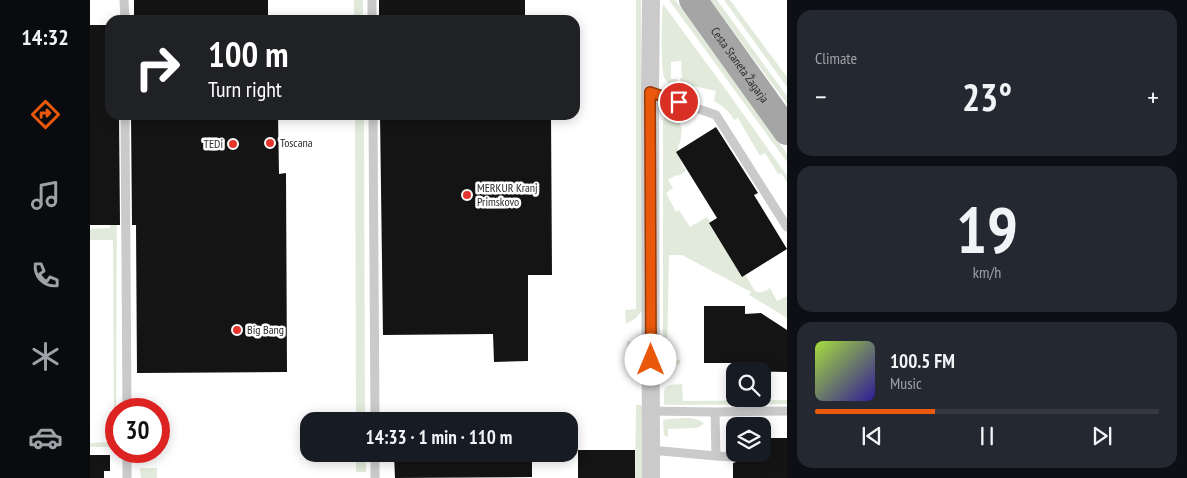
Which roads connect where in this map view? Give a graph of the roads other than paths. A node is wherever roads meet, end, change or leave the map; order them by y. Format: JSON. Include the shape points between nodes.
{"nodes":[{"id":1,"x":124,"y":0,"type":"edge"},
{"id":2,"x":372,"y":0,"type":"edge"},
{"id":3,"x":651,"y":0,"type":"edge"},
{"id":4,"x":692,"y":0,"type":"edge"},
{"id":5,"x":125,"y":15,"type":"edge"},
{"id":6,"x":372,"y":15,"type":"edge"},
{"id":7,"x":650,"y":92,"type":"junction"},
{"id":8,"x":125,"y":120,"type":"edge"},
{"id":9,"x":373,"y":120,"type":"edge"},
{"id":10,"x":787,"y":131,"type":"edge"},
{"id":11,"x":787,"y":227,"type":"edge"},
{"id":12,"x":127,"y":398,"type":"edge"},
{"id":13,"x":651,"y":411,"type":"junction"},
{"id":14,"x":787,"y":411,"type":"edge"},
{"id":15,"x":375,"y":412,"type":"edge"},
{"id":16,"x":715,"y":412,"type":"junction"},
{"id":17,"x":651,"y":450,"type":"junction"},
{"id":18,"x":716,"y":456,"type":"junction"},
{"id":19,"x":726,"y":457,"type":"edge"},
{"id":20,"x":375,"y":462,"type":"edge"},
{"id":21,"x":127,"y":463,"type":"edge"},
{"id":22,"x":127,"y":478,"type":"edge"},
{"id":23,"x":375,"y":478,"type":"edge"},
{"id":24,"x":651,"y":478,"type":"edge"}],
"edges":[{"from":1,"to":5,"type":"lane"},
{"from":2,"to":6,"type":"lane"},
{"from":3,"to":7,"type":"street"},
{"from":4,"to":10,"type":"main road","name":"Cesta Staneta Žagarja"},
{"from":7,"to":11,"type":"lane","via":[[716,115]]},
{"from":7,"to":13,"type":"street"},
{"from":8,"to":12,"type":"lane"},
{"from":9,"to":15,"type":"lane"},
{"from":13,"to":16,"type":"lane"},
{"from":13,"to":17,"type":"street"},
{"from":14,"to":16,"type":"lane"},
{"from":16,"to":18,"type":"lane"},
{"from":17,"to":18,"type":"lane"},
{"from":17,"to":24,"type":"street"},
{"from":18,"to":19,"type":"lane"},
{"from":20,"to":23,"type":"lane"},
{"from":21,"to":22,"type":"lane"}]}
